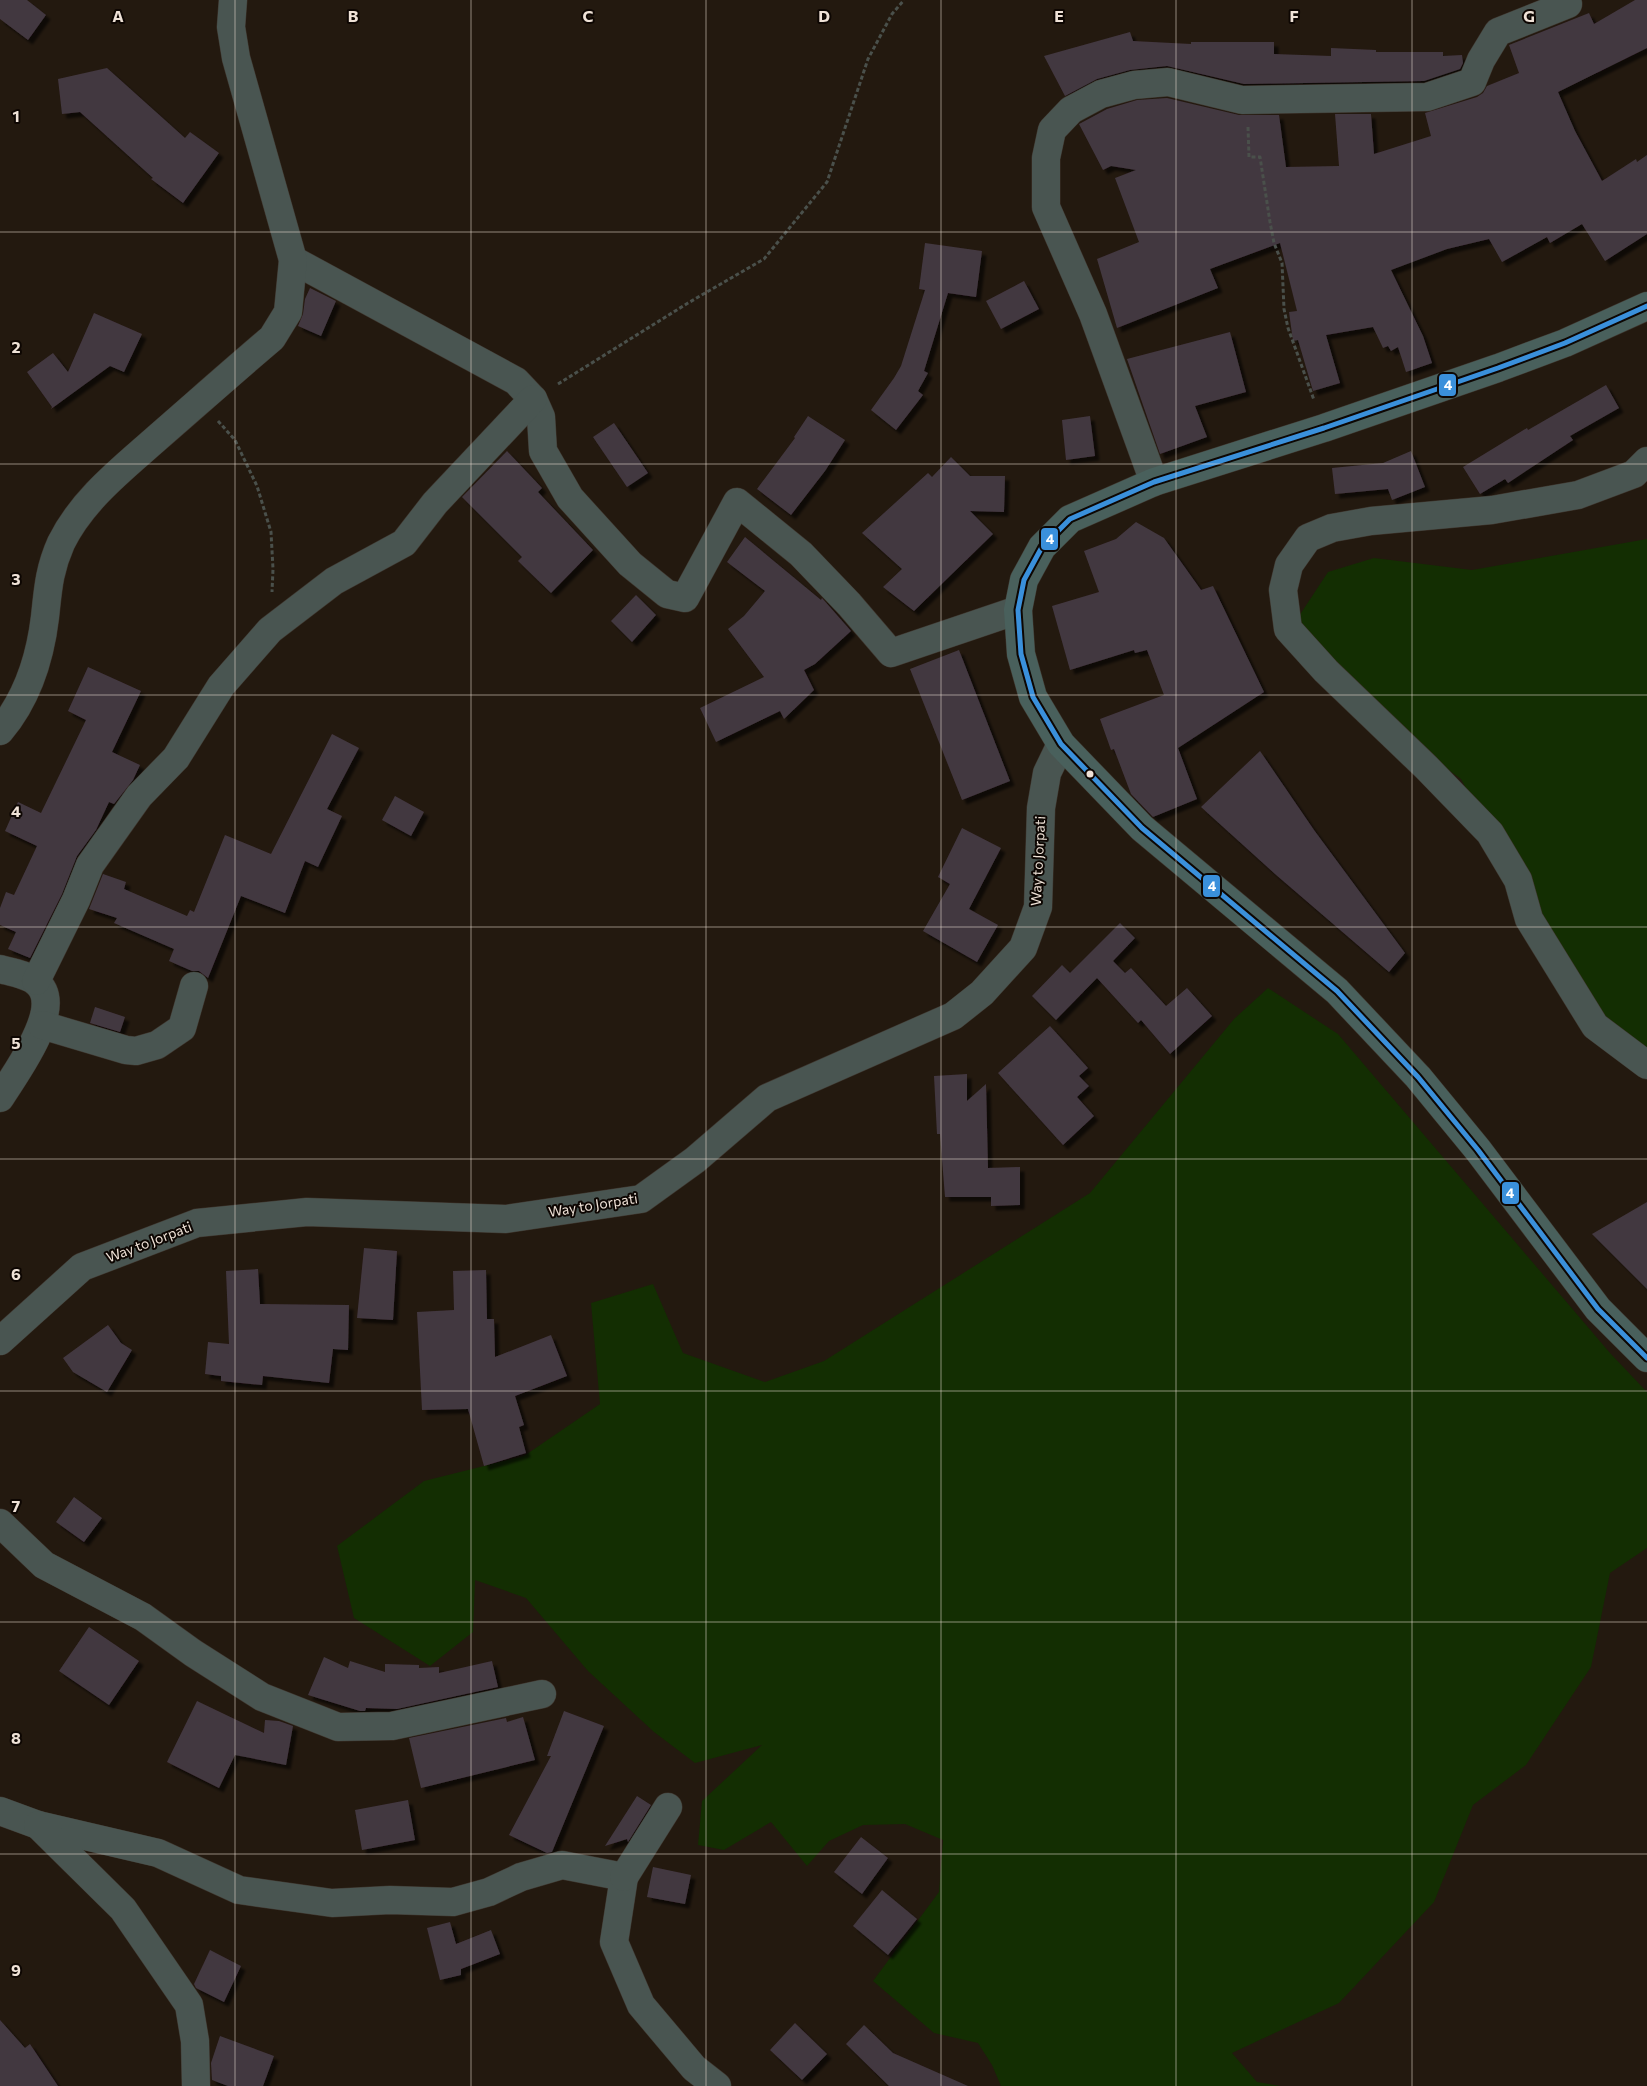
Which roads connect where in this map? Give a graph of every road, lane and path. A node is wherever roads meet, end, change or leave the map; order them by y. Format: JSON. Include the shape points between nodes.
{"nodes":[{"id":1,"x":233,"y":0,"type":"edge"},
{"id":2,"x":904,"y":0,"type":"edge"},
{"id":3,"x":1568,"y":4,"type":"dead end"},
{"id":4,"x":1242,"y":100,"type":"junction"},
{"id":5,"x":294,"y":260,"type":"junction"},
{"id":6,"x":1647,"y":306,"type":"edge"},
{"id":7,"x":533,"y":399,"type":"junction"},
{"id":8,"x":200,"y":401,"type":"junction"},
{"id":9,"x":1324,"y":428,"type":"junction"},
{"id":10,"x":1647,"y":461,"type":"edge"},
{"id":11,"x":1154,"y":482,"type":"junction"},
{"id":12,"x":1018,"y":610,"type":"junction"},
{"id":13,"x":270,"y":630,"type":"junction"},
{"id":14,"x":0,"y":731,"type":"edge"},
{"id":15,"x":1061,"y":744,"type":"junction"},
{"id":16,"x":0,"y":969,"type":"edge"},
{"id":17,"x":36,"y":981,"type":"junction"},
{"id":18,"x":194,"y":986,"type":"dead end"},
{"id":19,"x":42,"y":1025,"type":"junction"},
{"id":20,"x":1647,"y":1065,"type":"edge"},
{"id":21,"x":0,"y":1098,"type":"edge"},
{"id":22,"x":0,"y":1341,"type":"edge"},
{"id":23,"x":1647,"y":1358,"type":"edge"},
{"id":24,"x":0,"y":1523,"type":"edge"},
{"id":25,"x":542,"y":1694,"type":"dead end"},
{"id":26,"x":668,"y":1807,"type":"dead end"},
{"id":27,"x":0,"y":1811,"type":"edge"},
{"id":28,"x":38,"y":1825,"type":"junction"},
{"id":29,"x":624,"y":1877,"type":"junction"},
{"id":30,"x":196,"y":2086,"type":"edge"},
{"id":31,"x":717,"y":2086,"type":"edge"}],
"edges":[{"from":1,"to":5,"type":"street","via":[[231,28],[236,58]]},
{"from":2,"to":7,"type":"path","via":[[892,14],[868,59],[826,182],[764,259]]},
{"from":3,"to":4,"type":"street","via":[[1498,32],[1472,82],[1427,97]]},
{"from":4,"to":9,"type":"path","via":[[1247,113],[1249,157],[1260,157],[1274,243],[1282,263],[1288,328]]},
{"from":4,"to":11,"type":"street","via":[[1168,82],[1134,85],[1101,94],[1071,110],[1052,130],[1046,158],[1046,207],[1093,314]]},
{"from":5,"to":7,"type":"street","via":[[516,381]]},
{"from":5,"to":8,"type":"street","via":[[288,312],[272,338]]},
{"from":6,"to":9,"type":"main road","via":[[1506,365]]},
{"from":7,"to":12,"type":"street","via":[[541,416],[543,451],[570,498],[630,564],[667,594],[685,598],[737,502],[801,554],[891,653]]},
{"from":7,"to":13,"type":"street","via":[[435,503],[404,543],[334,581]]},
{"from":8,"to":13,"type":"path","via":[[235,440],[260,495],[271,532]]},
{"from":8,"to":14,"type":"street","via":[[105,484],[80,512],[61,543],[48,577],[45,619],[28,687],[14,715]]},
{"from":9,"to":11,"type":"main road"},
{"from":10,"to":20,"type":"street","via":[[1634,474],[1578,495],[1492,510],[1371,521],[1332,528],[1308,538],[1289,565],[1283,590],[1288,629],[1326,671],[1490,833],[1518,880],[1530,919],[1595,1026]]},
{"from":11,"to":12,"type":"main road","via":[[1070,519],[1042,547],[1024,580]]},
{"from":12,"to":15,"type":"main road","via":[[1020,654],[1032,697]]},
{"from":13,"to":17,"type":"street","via":[[221,686],[176,758],[140,796],[90,865]]},
{"from":15,"to":22,"type":"street","name":"Way to Jorpati","via":[[1047,773],[1041,808],[1038,907],[1023,948],[982,993],[953,1016],[767,1098],[695,1160],[641,1199],[506,1219],[307,1212],[197,1223],[82,1267]]},
{"from":15,"to":23,"type":"main road","via":[[1142,828],[1337,991],[1418,1077],[1478,1150],[1598,1309]]},
{"from":16,"to":17,"type":"street"},
{"from":17,"to":19,"type":"street","via":[[42,989],[45,1005]]},
{"from":18,"to":19,"type":"street","via":[[182,1028],[157,1045],[136,1051]]},
{"from":19,"to":21,"type":"street","via":[[35,1043]]},
{"from":24,"to":25,"type":"street","via":[[44,1565],[143,1617],[262,1697],[338,1727],[392,1726]]},
{"from":26,"to":29,"type":"street"},
{"from":27,"to":28,"type":"street"},
{"from":28,"to":29,"type":"street","via":[[158,1853],[239,1890],[332,1903],[390,1900],[453,1902],[562,1865]]},
{"from":28,"to":30,"type":"street","via":[[123,1909],[189,2006],[195,2041]]},
{"from":29,"to":31,"type":"street","via":[[614,1942],[640,2005],[694,2068]]}]}
